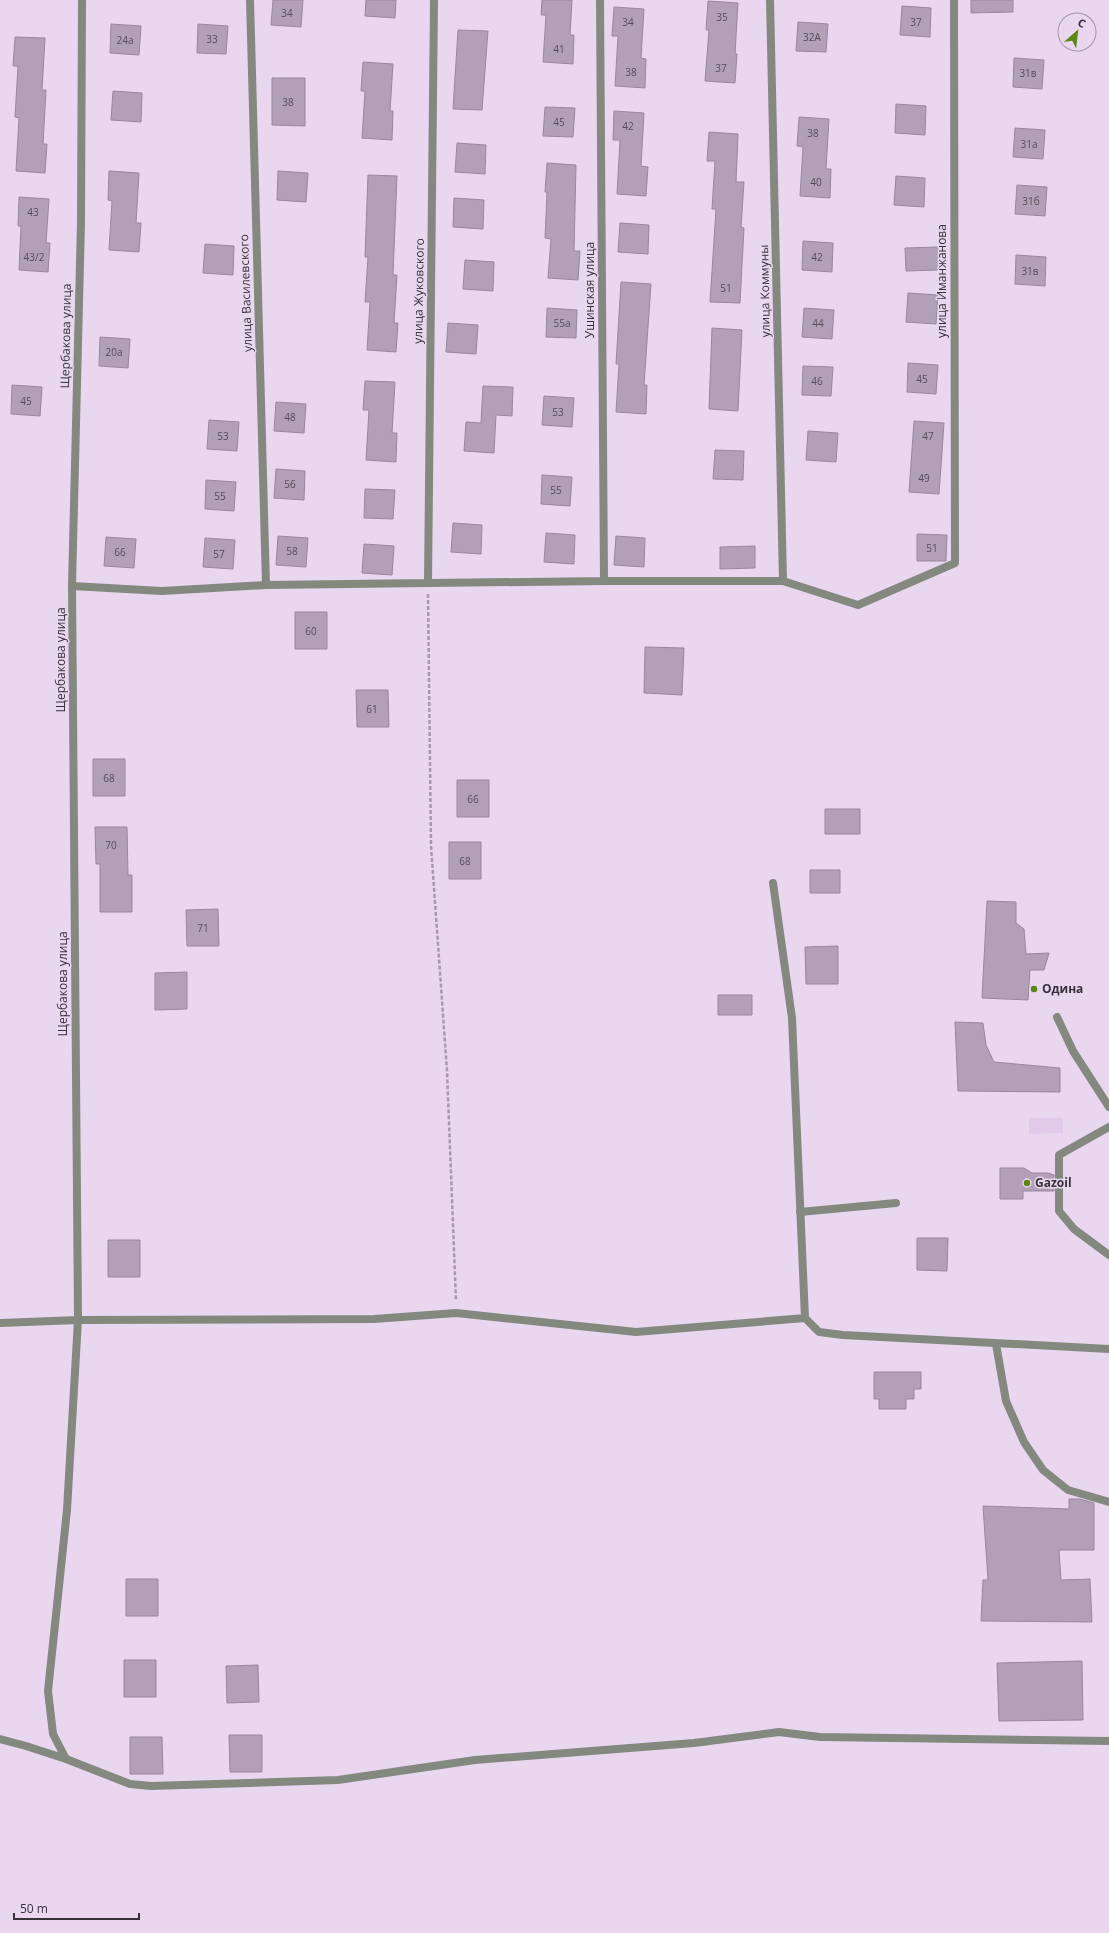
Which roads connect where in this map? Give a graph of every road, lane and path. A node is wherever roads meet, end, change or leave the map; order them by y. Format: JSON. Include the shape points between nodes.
{"nodes":[{"id":1,"x":82,"y":0,"type":"edge"},
{"id":2,"x":250,"y":0,"type":"edge"},
{"id":3,"x":434,"y":0,"type":"edge"},
{"id":4,"x":600,"y":0,"type":"edge"},
{"id":5,"x":770,"y":0,"type":"edge"},
{"id":6,"x":954,"y":0,"type":"edge"},
{"id":7,"x":604,"y":581,"type":"junction"},
{"id":8,"x":783,"y":581,"type":"junction"},
{"id":9,"x":428,"y":583,"type":"junction"},
{"id":10,"x":266,"y":585,"type":"junction"},
{"id":11,"x":72,"y":586,"type":"junction"},
{"id":12,"x":773,"y":883,"type":"dead end"},
{"id":13,"x":1057,"y":1017,"type":"dead end"},
{"id":14,"x":1109,"y":1107,"type":"edge"},
{"id":15,"x":1109,"y":1127,"type":"edge"},
{"id":16,"x":896,"y":1202,"type":"dead end"},
{"id":17,"x":800,"y":1212,"type":"junction"},
{"id":18,"x":1109,"y":1255,"type":"edge"},
{"id":19,"x":456,"y":1313,"type":"junction"},
{"id":20,"x":805,"y":1318,"type":"junction"},
{"id":21,"x":78,"y":1320,"type":"junction"},
{"id":22,"x":0,"y":1323,"type":"edge"},
{"id":23,"x":996,"y":1344,"type":"junction"},
{"id":24,"x":1109,"y":1349,"type":"edge"},
{"id":25,"x":1109,"y":1502,"type":"edge"},
{"id":26,"x":0,"y":1739,"type":"edge"},
{"id":27,"x":1109,"y":1741,"type":"edge"},
{"id":28,"x":66,"y":1759,"type":"junction"}],
"edges":[{"from":1,"to":11,"type":"street","name":"Щербакова улица","via":[[81,222]]},
{"from":2,"to":10,"type":"street","name":"улица Василевского"},
{"from":3,"to":9,"type":"street","name":"улица Жуковского"},
{"from":4,"to":7,"type":"street","name":"Ушинская улица"},
{"from":5,"to":8,"type":"street","name":"улица Коммуны"},
{"from":6,"to":8,"type":"street","name":"улица Иманжанова","via":[[955,563],[858,605]]},
{"from":7,"to":8,"type":"street"},
{"from":7,"to":9,"type":"street"},
{"from":9,"to":10,"type":"street"},
{"from":9,"to":19,"type":"path","via":[[431,846],[447,1071]]},
{"from":10,"to":11,"type":"street","via":[[162,591]]},
{"from":11,"to":21,"type":"street","name":"Щербакова улица"},
{"from":12,"to":17,"type":"street","via":[[792,1018]]},
{"from":13,"to":14,"type":"street","via":[[1074,1051]]},
{"from":15,"to":18,"type":"street","via":[[1059,1155],[1060,1211],[1074,1229]]},
{"from":16,"to":17,"type":"street"},
{"from":17,"to":20,"type":"street"},
{"from":19,"to":20,"type":"street","via":[[636,1332]]},
{"from":19,"to":21,"type":"street","via":[[374,1319]]},
{"from":20,"to":23,"type":"street","via":[[819,1332]]},
{"from":21,"to":22,"type":"street"},
{"from":21,"to":28,"type":"street","name":"Щербакова улица","via":[[67,1510],[48,1691],[53,1734]]},
{"from":23,"to":24,"type":"street","via":[[1088,1346]]},
{"from":23,"to":25,"type":"street","via":[[1006,1401],[1024,1442],[1043,1470],[1068,1490]]},
{"from":26,"to":28,"type":"street"},
{"from":27,"to":28,"type":"street","via":[[820,1737],[779,1732],[694,1743],[475,1760],[338,1780],[151,1786],[130,1784]]}]}
